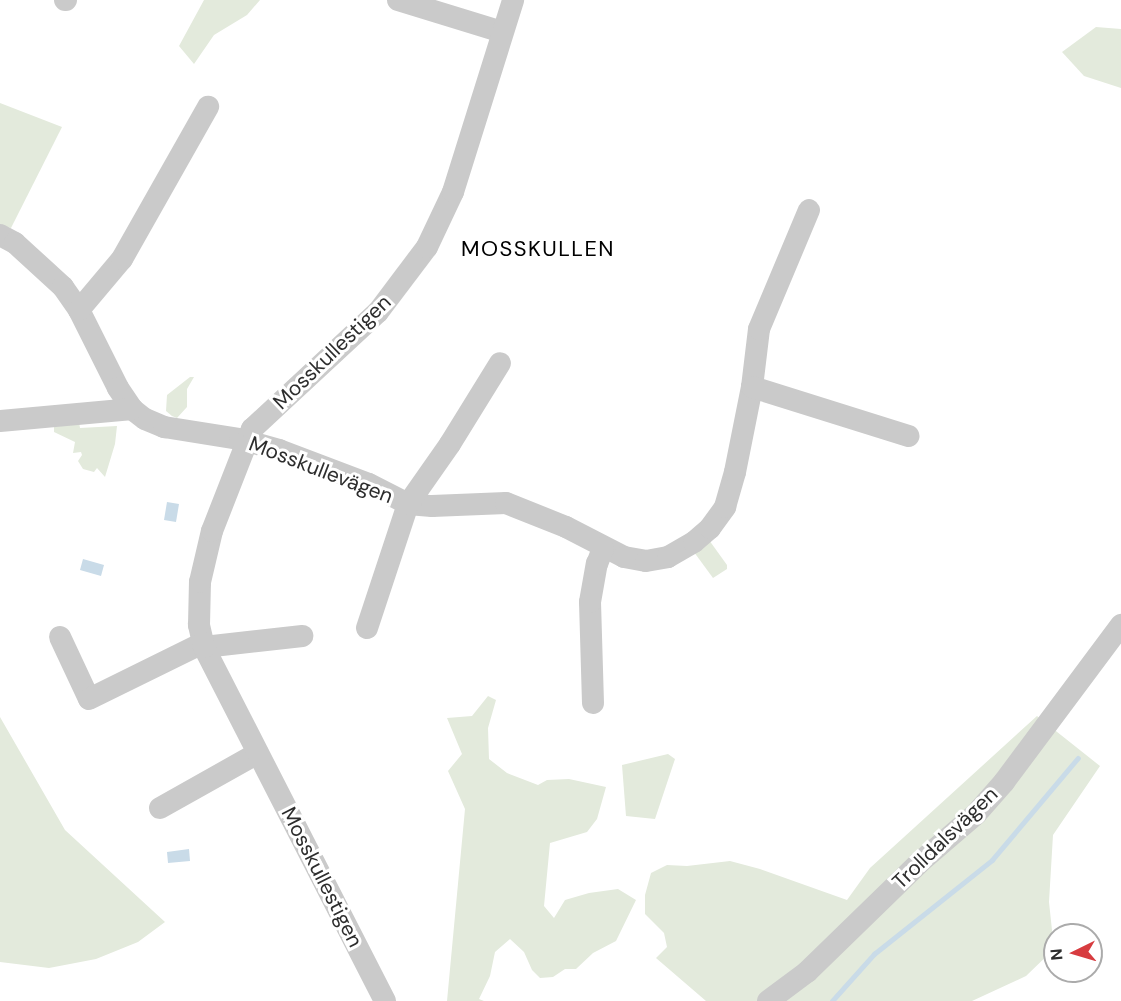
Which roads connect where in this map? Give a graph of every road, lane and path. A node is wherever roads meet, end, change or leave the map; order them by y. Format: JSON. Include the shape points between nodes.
{"nodes":[{"id":1,"x":398,"y":0,"type":"edge"},
{"id":2,"x":513,"y":0,"type":"edge"},
{"id":3,"x":502,"y":32,"type":"junction"},
{"id":4,"x":208,"y":106,"type":"dead end"},
{"id":5,"x":809,"y":210,"type":"dead end"},
{"id":6,"x":0,"y":235,"type":"edge"},
{"id":7,"x":79,"y":310,"type":"junction"},
{"id":8,"x":500,"y":363,"type":"dead end"},
{"id":9,"x":752,"y":387,"type":"junction"},
{"id":10,"x":132,"y":409,"type":"junction"},
{"id":11,"x":0,"y":421,"type":"edge"},
{"id":12,"x":908,"y":436,"type":"dead end"},
{"id":13,"x":248,"y":440,"type":"junction"},
{"id":14,"x":408,"y":504,"type":"junction"},
{"id":15,"x":603,"y":548,"type":"junction"},
{"id":16,"x":1121,"y":625,"type":"edge"},
{"id":17,"x":367,"y":628,"type":"dead end"},
{"id":18,"x":302,"y":636,"type":"dead end"},
{"id":19,"x":60,"y":637,"type":"dead end"},
{"id":20,"x":203,"y":645,"type":"junction"},
{"id":21,"x":593,"y":703,"type":"dead end"},
{"id":22,"x":258,"y":753,"type":"junction"},
{"id":23,"x":160,"y":808,"type":"dead end"},
{"id":24,"x":385,"y":1001,"type":"edge"},
{"id":25,"x":768,"y":1001,"type":"edge"}],
"edges":[{"from":1,"to":3,"type":"street"},
{"from":2,"to":3,"type":"street","name":"Mosskullestigen"},
{"from":3,"to":13,"type":"street","name":"Mosskullestigen","via":[[453,192],[427,246],[378,312],[269,411],[252,429]]},
{"from":4,"to":7,"type":"street","via":[[122,259]]},
{"from":5,"to":9,"type":"street","name":"Mosskullevägen","via":[[759,329]]},
{"from":6,"to":7,"type":"street","name":"Mosskullevägen","via":[[40,264]]},
{"from":7,"to":10,"type":"street","name":"Mosskullevägen","via":[[117,388]]},
{"from":8,"to":14,"type":"street","name":"Mosskullevägen"},
{"from":9,"to":12,"type":"street"},
{"from":9,"to":15,"type":"street","name":"Mosskullevägen","via":[[725,507],[710,528],[676,554],[656,561],[624,557]]},
{"from":10,"to":11,"type":"street"},
{"from":10,"to":13,"type":"street","name":"Mosskullevägen","via":[[164,427]]},
{"from":13,"to":14,"type":"street","name":"Mosskullevägen","via":[[324,466]]},
{"from":13,"to":20,"type":"street","name":"Mosskullestigen","via":[[204,559],[198,602]]},
{"from":14,"to":15,"type":"street","name":"Mosskullevägen","via":[[506,503],[566,527]]},
{"from":14,"to":17,"type":"street","name":"Mosskullevägen"},
{"from":15,"to":21,"type":"street","via":[[590,602]]},
{"from":16,"to":25,"type":"street","name":"Trolldalsvägen","via":[[976,814],[919,863],[807,972]]},
{"from":18,"to":20,"type":"street"},
{"from":19,"to":20,"type":"street","via":[[89,699]]},
{"from":20,"to":22,"type":"street","name":"Mosskullestigen"},
{"from":22,"to":23,"type":"street"},
{"from":22,"to":24,"type":"street","name":"Mosskullestigen"}]}
